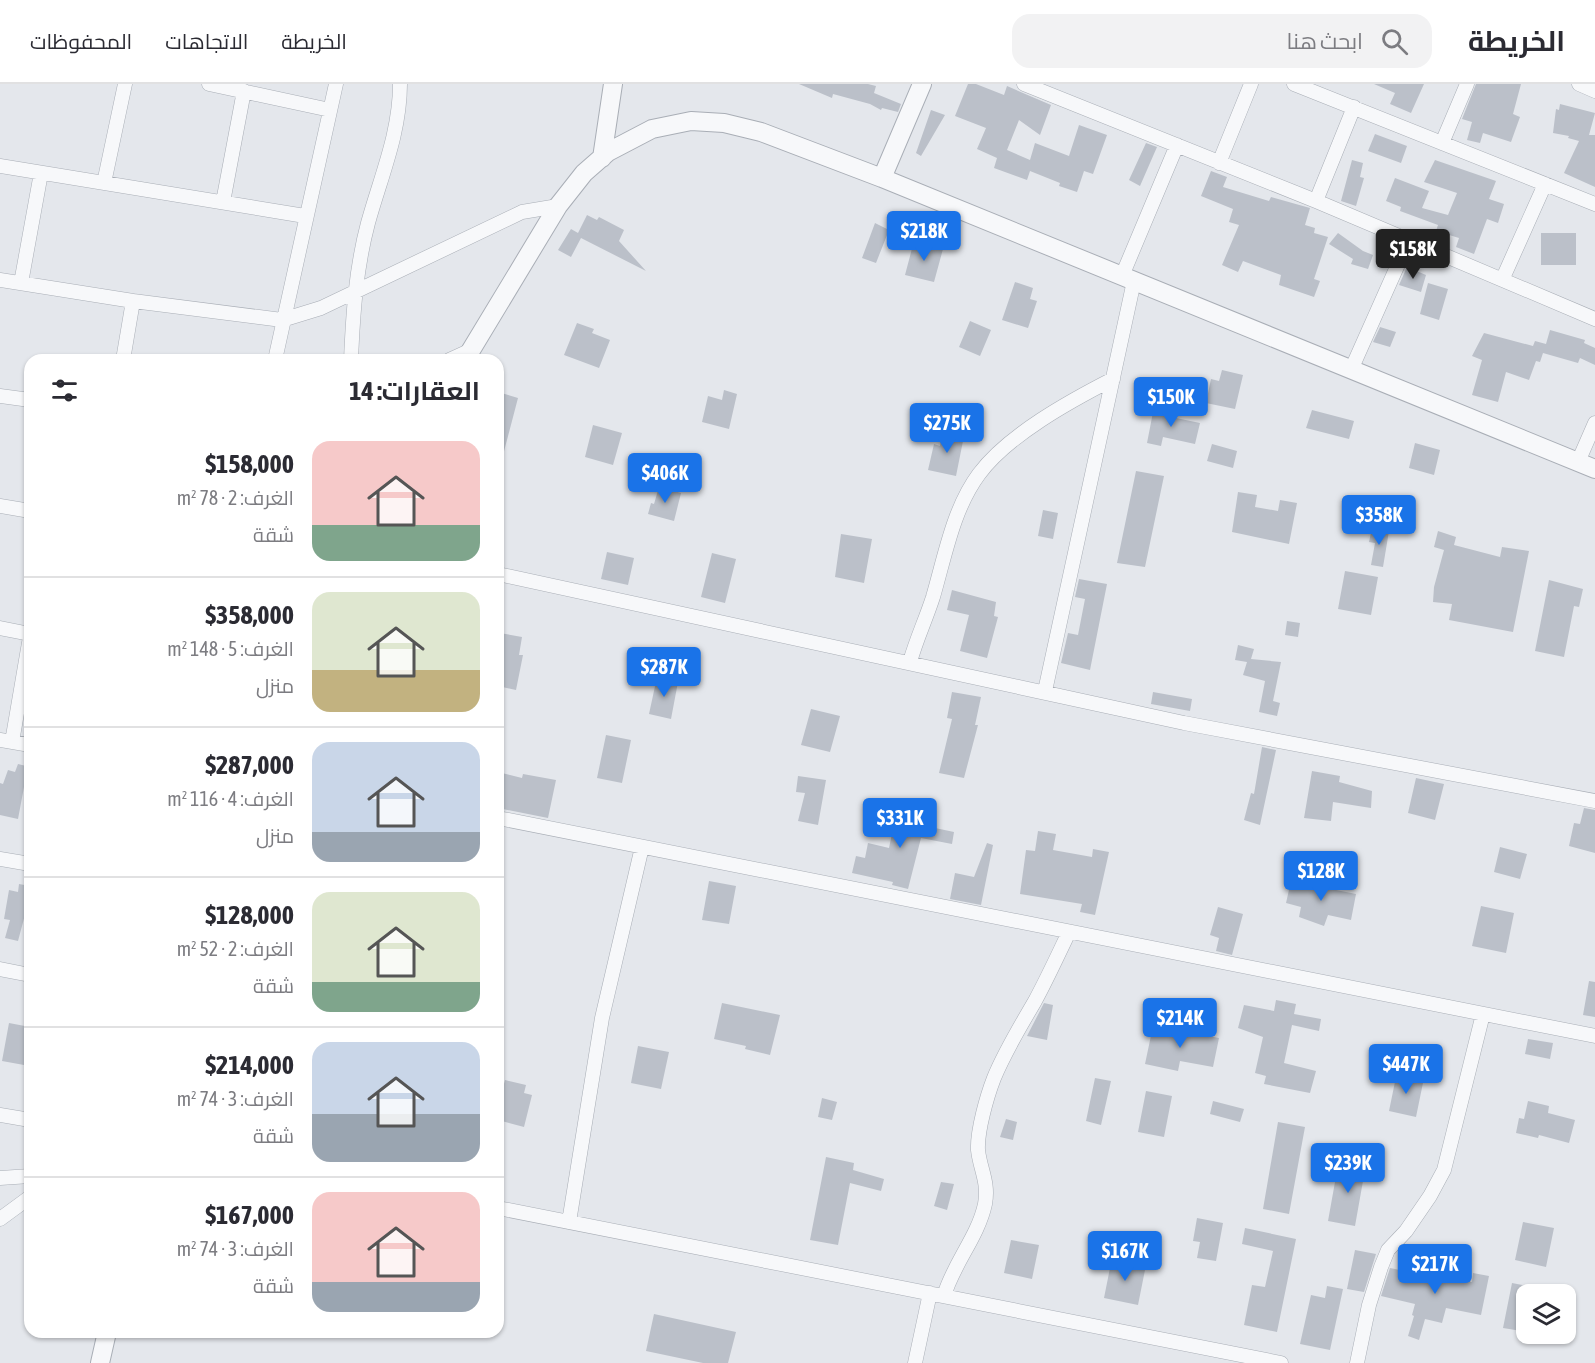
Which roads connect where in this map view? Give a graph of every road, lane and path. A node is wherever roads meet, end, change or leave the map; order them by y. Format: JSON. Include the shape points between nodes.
{"nodes":[{"id":1,"x":125,"y":84,"type":"edge"},
{"id":2,"x":209,"y":84,"type":"edge"},
{"id":3,"x":336,"y":84,"type":"edge"},
{"id":4,"x":400,"y":84,"type":"edge"},
{"id":5,"x":613,"y":84,"type":"edge"},
{"id":6,"x":922,"y":84,"type":"edge"},
{"id":7,"x":1024,"y":84,"type":"edge"},
{"id":8,"x":1251,"y":84,"type":"edge"},
{"id":9,"x":1294,"y":84,"type":"edge"},
{"id":10,"x":1467,"y":84,"type":"edge"},
{"id":11,"x":1579,"y":84,"type":"edge"},
{"id":12,"x":244,"y":91,"type":"junction"},
{"id":13,"x":1595,"y":91,"type":"edge"},
{"id":14,"x":1354,"y":107,"type":"junction"},
{"id":15,"x":330,"y":110,"type":"junction"},
{"id":16,"x":1442,"y":143,"type":"junction"},
{"id":17,"x":1177,"y":146,"type":"junction"},
{"id":18,"x":602,"y":158,"type":"junction"},
{"id":19,"x":1219,"y":163,"type":"junction"},
{"id":20,"x":0,"y":166,"type":"edge"},
{"id":21,"x":41,"y":173,"type":"junction"},
{"id":22,"x":882,"y":178,"type":"junction"},
{"id":23,"x":104,"y":183,"type":"junction"},
{"id":24,"x":1545,"y":183,"type":"junction"},
{"id":25,"x":1316,"y":201,"type":"junction"},
{"id":26,"x":223,"y":202,"type":"junction"},
{"id":27,"x":1595,"y":204,"type":"edge"},
{"id":28,"x":558,"y":206,"type":"junction"},
{"id":29,"x":305,"y":216,"type":"junction"},
{"id":30,"x":1408,"y":242,"type":"junction"},
{"id":31,"x":1128,"y":278,"type":"junction"},
{"id":32,"x":1503,"y":278,"type":"junction"},
{"id":33,"x":0,"y":280,"type":"edge"},
{"id":34,"x":21,"y":283,"type":"junction"},
{"id":35,"x":354,"y":292,"type":"junction"},
{"id":36,"x":133,"y":301,"type":"junction"},
{"id":37,"x":1595,"y":319,"type":"edge"},
{"id":38,"x":282,"y":320,"type":"junction"},
{"id":39,"x":124,"y":354,"type":"edge"},
{"id":40,"x":276,"y":354,"type":"edge"},
{"id":41,"x":351,"y":354,"type":"edge"},
{"id":42,"x":469,"y":354,"type":"edge"},
{"id":43,"x":1351,"y":370,"type":"junction"},
{"id":44,"x":1113,"y":379,"type":"junction"},
{"id":45,"x":0,"y":396,"type":"edge"},
{"id":46,"x":24,"y":399,"type":"edge"},
{"id":47,"x":1595,"y":423,"type":"edge"},
{"id":48,"x":1586,"y":466,"type":"edge"},
{"id":49,"x":0,"y":506,"type":"edge"},
{"id":50,"x":24,"y":510,"type":"edge"},
{"id":51,"x":504,"y":575,"type":"edge"},
{"id":52,"x":0,"y":628,"type":"edge"},
{"id":53,"x":24,"y":634,"type":"edge"},
{"id":54,"x":24,"y":662,"type":"edge"},
{"id":55,"x":910,"y":662,"type":"junction"},
{"id":56,"x":1045,"y":692,"type":"junction"},
{"id":57,"x":6,"y":741,"type":"edge"},
{"id":58,"x":24,"y":744,"type":"edge"},
{"id":59,"x":1595,"y":801,"type":"edge"},
{"id":60,"x":504,"y":819,"type":"edge"},
{"id":61,"x":642,"y":847,"type":"junction"},
{"id":62,"x":0,"y":859,"type":"edge"},
{"id":63,"x":24,"y":863,"type":"edge"},
{"id":64,"x":1069,"y":932,"type":"junction"},
{"id":65,"x":0,"y":969,"type":"edge"},
{"id":66,"x":24,"y":974,"type":"edge"},
{"id":67,"x":1483,"y":1014,"type":"junction"},
{"id":68,"x":1595,"y":1036,"type":"edge"},
{"id":69,"x":0,"y":1115,"type":"edge"},
{"id":70,"x":24,"y":1119,"type":"edge"},
{"id":71,"x":24,"y":1176,"type":"edge"},
{"id":72,"x":0,"y":1178,"type":"edge"},
{"id":73,"x":24,"y":1201,"type":"edge"},
{"id":74,"x":504,"y":1209,"type":"edge"},
{"id":75,"x":0,"y":1219,"type":"edge"},
{"id":76,"x":569,"y":1222,"type":"junction"},
{"id":77,"x":930,"y":1293,"type":"junction"},
{"id":78,"x":944,"y":1296,"type":"junction"},
{"id":79,"x":106,"y":1338,"type":"edge"},
{"id":80,"x":100,"y":1363,"type":"edge"},
{"id":81,"x":915,"y":1363,"type":"edge"},
{"id":82,"x":1281,"y":1363,"type":"edge"},
{"id":83,"x":1358,"y":1363,"type":"edge"}],
"edges":[{"from":1,"to":23,"type":"street"},
{"from":2,"to":12,"type":"street"},
{"from":3,"to":15,"type":"street"},
{"from":4,"to":35,"type":"street","via":[[395,134],[368,224]]},
{"from":5,"to":18,"type":"street"},
{"from":6,"to":22,"type":"street"},
{"from":7,"to":17,"type":"street"},
{"from":8,"to":19,"type":"street"},
{"from":9,"to":14,"type":"street"},
{"from":10,"to":16,"type":"street"},
{"from":11,"to":13,"type":"street"},
{"from":12,"to":15,"type":"street"},
{"from":12,"to":26,"type":"street"},
{"from":14,"to":16,"type":"street"},
{"from":14,"to":25,"type":"street"},
{"from":15,"to":29,"type":"street"},
{"from":16,"to":24,"type":"street"},
{"from":17,"to":19,"type":"street"},
{"from":17,"to":31,"type":"street"},
{"from":18,"to":22,"type":"street","via":[[652,129],[691,121],[707,122],[761,132]]},
{"from":18,"to":28,"type":"street","via":[[584,173]]},
{"from":19,"to":25,"type":"street"},
{"from":20,"to":21,"type":"street"},
{"from":21,"to":23,"type":"street"},
{"from":21,"to":34,"type":"street"},
{"from":22,"to":31,"type":"street"},
{"from":23,"to":26,"type":"street"},
{"from":24,"to":27,"type":"street"},
{"from":24,"to":32,"type":"street"},
{"from":25,"to":30,"type":"street"},
{"from":26,"to":29,"type":"street"},
{"from":28,"to":35,"type":"street","via":[[513,215]]},
{"from":28,"to":42,"type":"street"},
{"from":29,"to":38,"type":"street"},
{"from":30,"to":32,"type":"street"},
{"from":30,"to":43,"type":"street"},
{"from":31,"to":43,"type":"street"},
{"from":31,"to":44,"type":"street"},
{"from":32,"to":37,"type":"street"},
{"from":33,"to":34,"type":"street"},
{"from":34,"to":36,"type":"street"},
{"from":35,"to":38,"type":"street"},
{"from":35,"to":41,"type":"street"},
{"from":36,"to":38,"type":"street"},
{"from":36,"to":39,"type":"street"},
{"from":38,"to":40,"type":"street"},
{"from":43,"to":48,"type":"street"},
{"from":44,"to":55,"type":"street","via":[[1010,442],[978,475],[953,525]]},
{"from":44,"to":56,"type":"street"},
{"from":45,"to":46,"type":"street"},
{"from":47,"to":48,"type":"street"},
{"from":49,"to":50,"type":"street"},
{"from":51,"to":55,"type":"street"},
{"from":52,"to":53,"type":"street"},
{"from":54,"to":57,"type":"street"},
{"from":55,"to":56,"type":"street"},
{"from":56,"to":59,"type":"street","via":[[1184,723]]},
{"from":57,"to":58,"type":"street"},
{"from":60,"to":61,"type":"street"},
{"from":61,"to":64,"type":"street"},
{"from":61,"to":76,"type":"street","via":[[602,1018]]},
{"from":62,"to":63,"type":"street"},
{"from":64,"to":67,"type":"street"},
{"from":64,"to":78,"type":"street","via":[[993,1080],[978,1150],[986,1180],[984,1204]]},
{"from":65,"to":66,"type":"street"},
{"from":67,"to":68,"type":"street"},
{"from":67,"to":83,"type":"street","via":[[1444,1170],[1406,1231],[1388,1250],[1369,1305]]},
{"from":69,"to":70,"type":"street"},
{"from":71,"to":72,"type":"street"},
{"from":73,"to":75,"type":"street"},
{"from":74,"to":76,"type":"street"},
{"from":76,"to":77,"type":"street"},
{"from":77,"to":78,"type":"street"},
{"from":77,"to":81,"type":"street"},
{"from":78,"to":82,"type":"street"},
{"from":79,"to":80,"type":"street"}]}
